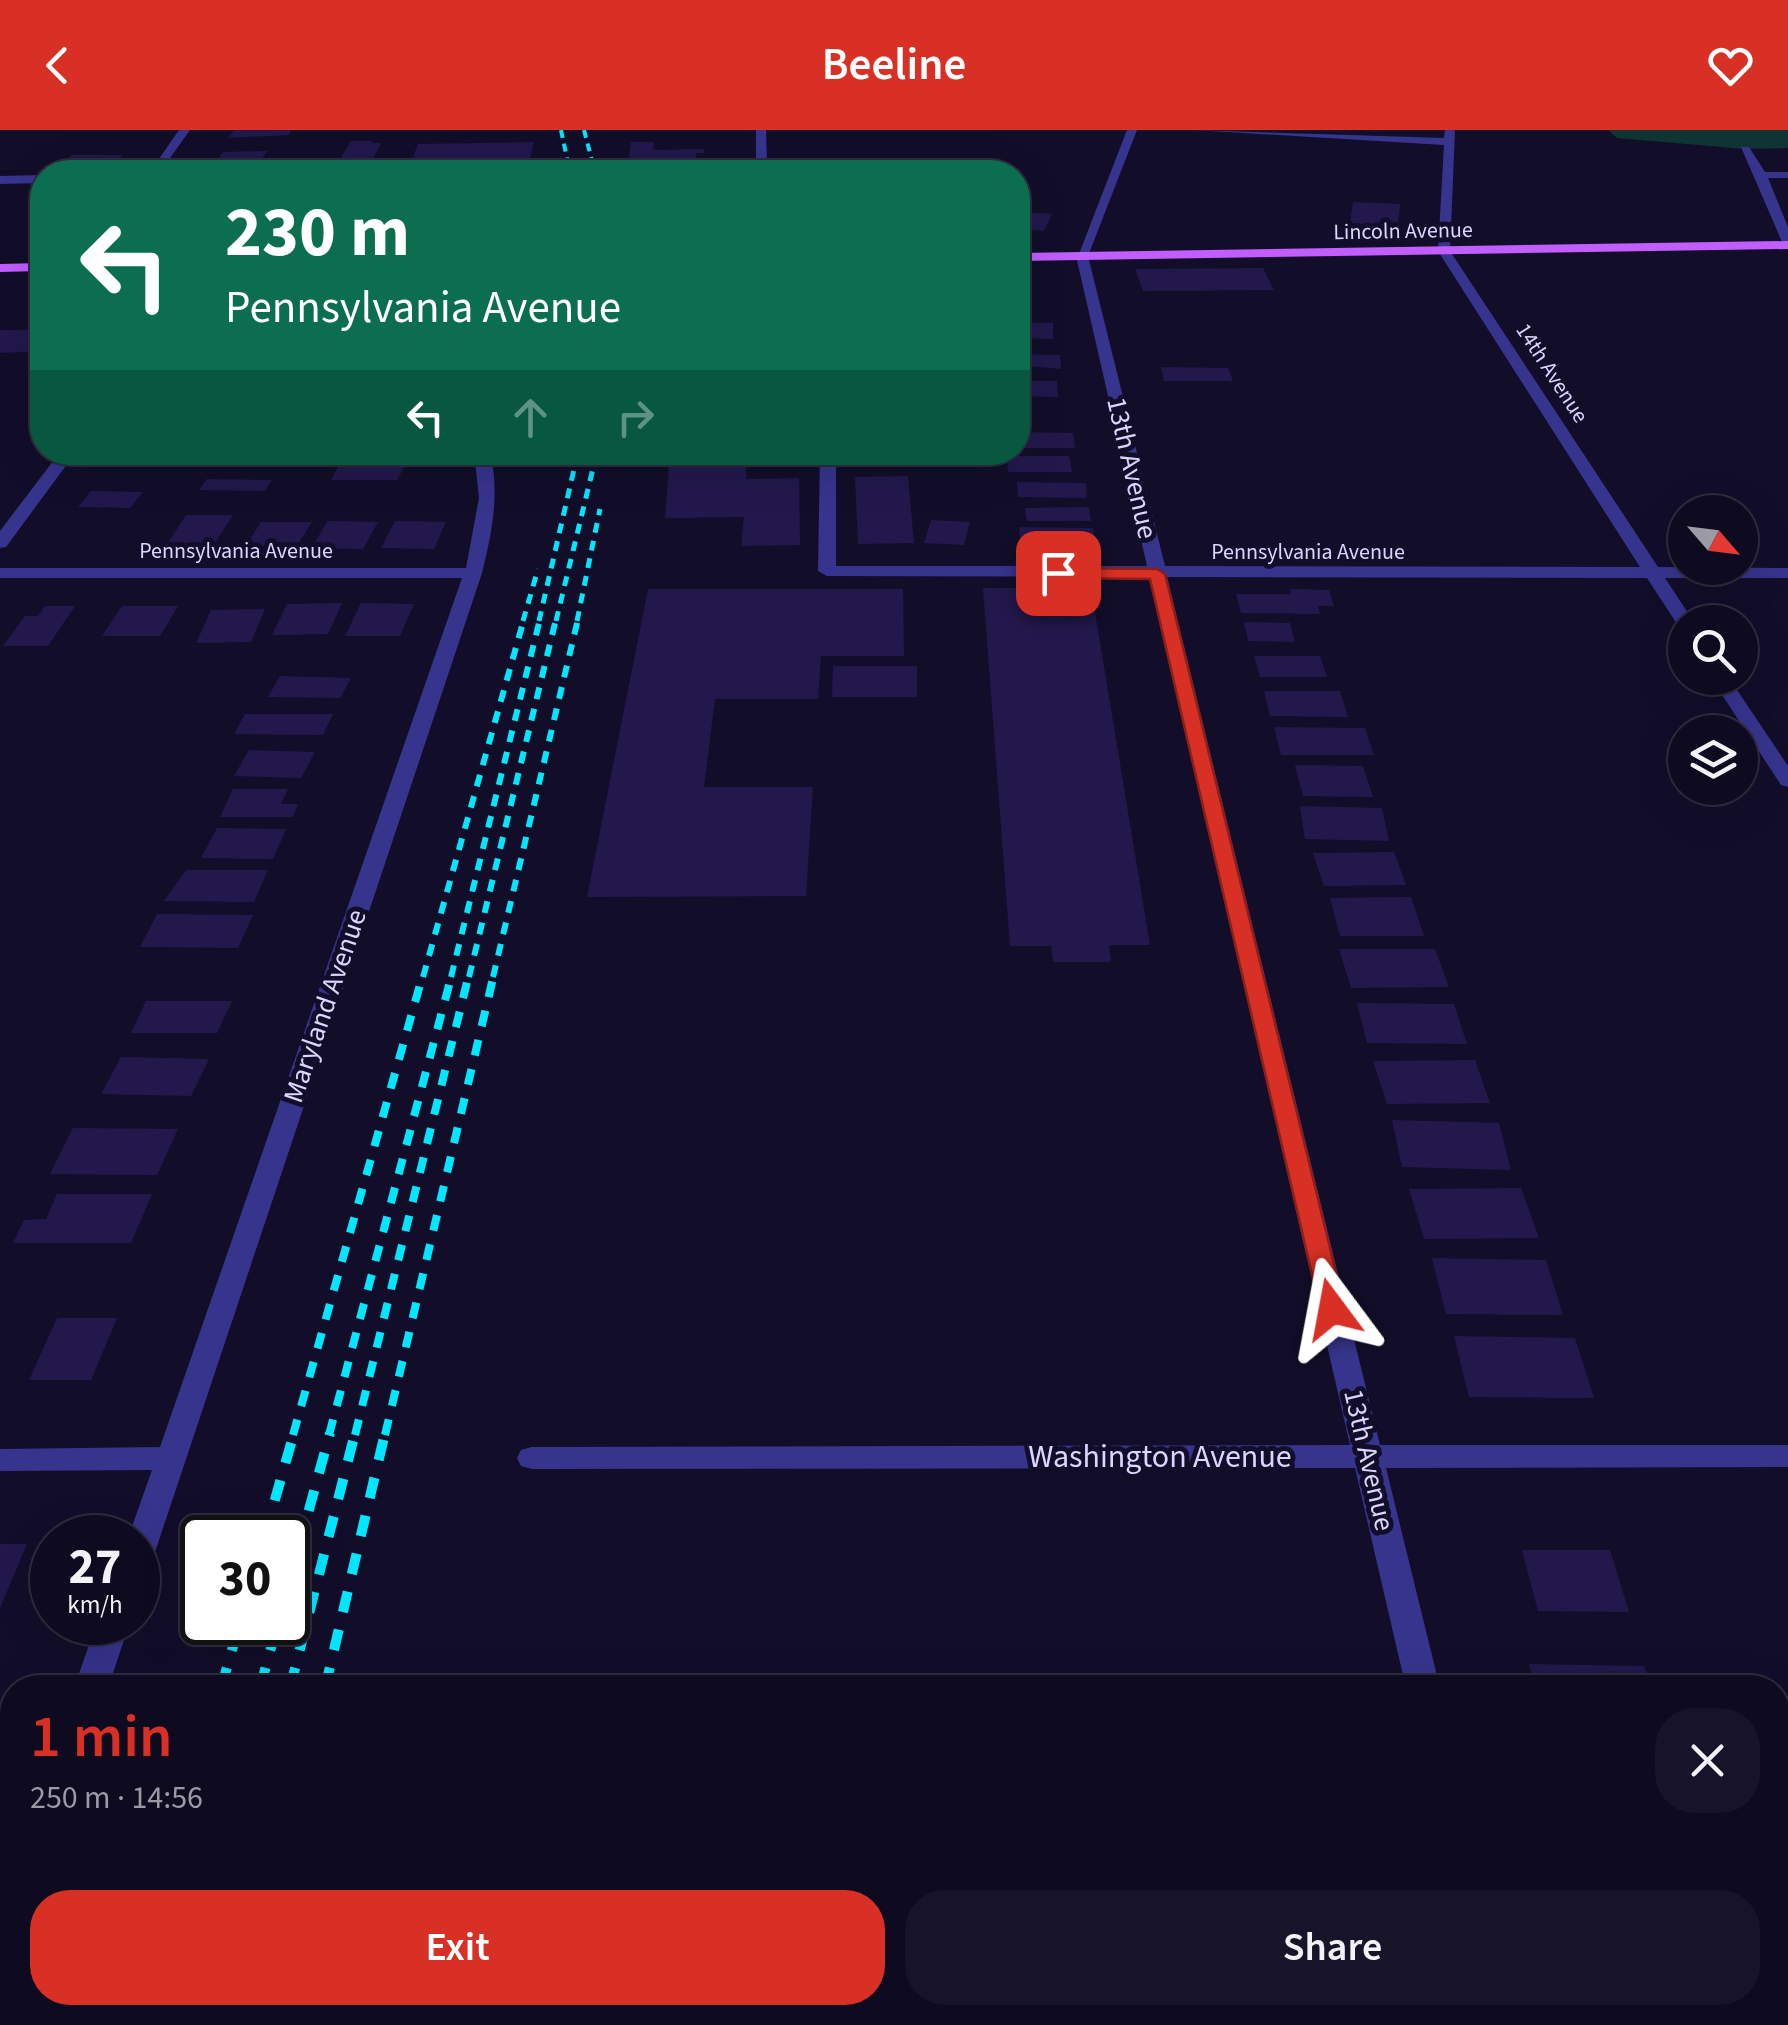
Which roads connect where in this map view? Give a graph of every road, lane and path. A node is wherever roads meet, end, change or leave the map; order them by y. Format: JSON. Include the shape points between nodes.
{"nodes":[{"id":1,"x":185,"y":130,"type":"edge"},
{"id":2,"x":761,"y":130,"type":"edge"},
{"id":3,"x":1132,"y":130,"type":"edge"},
{"id":4,"x":1198,"y":130,"type":"edge"},
{"id":5,"x":1449,"y":136,"type":"edge"},
{"id":6,"x":1745,"y":149,"type":"dead end"},
{"id":7,"x":164,"y":160,"type":"edge"},
{"id":8,"x":761,"y":160,"type":"edge"},
{"id":9,"x":1788,"y":175,"type":"edge"},
{"id":10,"x":1761,"y":176,"type":"junction"},
{"id":11,"x":30,"y":179,"type":"edge"},
{"id":12,"x":0,"y":180,"type":"edge"},
{"id":13,"x":1788,"y":244,"type":"edge"},
{"id":14,"x":1444,"y":250,"type":"junction"},
{"id":15,"x":1082,"y":256,"type":"junction"},
{"id":16,"x":1030,"y":257,"type":"edge"},
{"id":17,"x":0,"y":268,"type":"edge"},
{"id":18,"x":30,"y":268,"type":"edge"},
{"id":19,"x":58,"y":465,"type":"edge"},
{"id":20,"x":486,"y":465,"type":"edge"},
{"id":21,"x":828,"y":465,"type":"edge"},
{"id":22,"x":0,"y":542,"type":"edge"},
{"id":23,"x":0,"y":573,"type":"edge"},
{"id":24,"x":472,"y":573,"type":"junction"},
{"id":25,"x":1788,"y":573,"type":"edge"},
{"id":26,"x":1157,"y":574,"type":"junction"},
{"id":27,"x":1654,"y":575,"type":"junction"},
{"id":28,"x":1673,"y":605,"type":"edge"},
{"id":29,"x":1731,"y":695,"type":"edge"},
{"id":30,"x":1788,"y":781,"type":"edge"},
{"id":31,"x":1368,"y":1456,"type":"junction"},
{"id":32,"x":1788,"y":1456,"type":"edge"},
{"id":33,"x":171,"y":1458,"type":"junction"},
{"id":34,"x":532,"y":1458,"type":"dead end"},
{"id":35,"x":0,"y":1460,"type":"edge"},
{"id":36,"x":152,"y":1515,"type":"edge"},
{"id":37,"x":106,"y":1645,"type":"edge"},
{"id":38,"x":96,"y":1675,"type":"edge"},
{"id":39,"x":1420,"y":1675,"type":"edge"}],
"edges":[{"from":1,"to":7,"type":"street"},
{"from":2,"to":8,"type":"street"},
{"from":3,"to":15,"type":"street"},
{"from":4,"to":5,"type":"street"},
{"from":5,"to":14,"type":"street"},
{"from":6,"to":10,"type":"street"},
{"from":9,"to":10,"type":"street"},
{"from":10,"to":13,"type":"street"},
{"from":11,"to":12,"type":"street"},
{"from":13,"to":14,"type":"main road","name":"Lincoln Avenue"},
{"from":14,"to":15,"type":"main road","name":"Lincoln Avenue"},
{"from":14,"to":27,"type":"street","name":"14th Avenue"},
{"from":15,"to":16,"type":"main road","name":"Lincoln Avenue"},
{"from":15,"to":26,"type":"street","name":"13th Avenue"},
{"from":17,"to":18,"type":"main road"},
{"from":19,"to":22,"type":"street"},
{"from":20,"to":24,"type":"street","name":"Maryland Avenue","via":[[488,520]]},
{"from":21,"to":26,"type":"street","name":"Pennsylvania Avenue","via":[[827,572]]},
{"from":23,"to":24,"type":"street","name":"Pennsylvania Avenue"},
{"from":24,"to":33,"type":"street","name":"Maryland Avenue"},
{"from":25,"to":27,"type":"street","name":"Pennsylvania Avenue"},
{"from":26,"to":27,"type":"street","name":"Pennsylvania Avenue"},
{"from":26,"to":31,"type":"street","name":"13th Avenue"},
{"from":27,"to":28,"type":"street","name":"14th Avenue"},
{"from":29,"to":30,"type":"street"},
{"from":31,"to":32,"type":"street","name":"Washington Avenue"},
{"from":31,"to":34,"type":"street","name":"Washington Avenue"},
{"from":31,"to":39,"type":"street","name":"13th Avenue"},
{"from":33,"to":35,"type":"street"},
{"from":33,"to":36,"type":"street","name":"Maryland Avenue"},
{"from":37,"to":38,"type":"street"}]}
